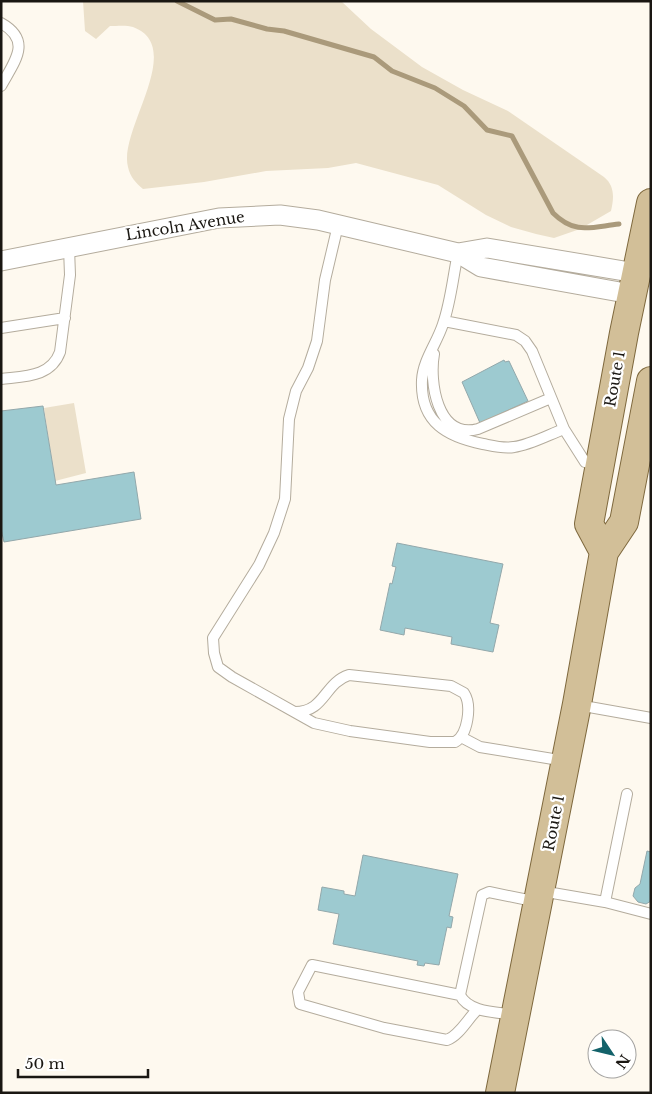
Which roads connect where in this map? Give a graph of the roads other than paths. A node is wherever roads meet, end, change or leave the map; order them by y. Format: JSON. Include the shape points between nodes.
{"nodes":[{"id":1,"x":1,"y":23,"type":"edge"},
{"id":2,"x":1,"y":86,"type":"edge"},
{"id":3,"x":651,"y":203,"type":"edge"},
{"id":4,"x":338,"y":225,"type":"junction"},
{"id":5,"x":69,"y":248,"type":"junction"},
{"id":6,"x":458,"y":252,"type":"junction"},
{"id":7,"x":1,"y":261,"type":"edge"},
{"id":8,"x":642,"y":285,"type":"edge"},
{"id":9,"x":65,"y":318,"type":"junction"},
{"id":10,"x":444,"y":321,"type":"junction"},
{"id":11,"x":1,"y":328,"type":"edge"},
{"id":12,"x":437,"y":338,"type":"junction"},
{"id":13,"x":1,"y":379,"type":"edge"},
{"id":14,"x":651,"y":381,"type":"edge"},
{"id":15,"x":551,"y":398,"type":"junction"},
{"id":16,"x":564,"y":429,"type":"junction"},
{"id":17,"x":651,"y":457,"type":"edge"},
{"id":18,"x":600,"y":466,"type":"junction"},
{"id":19,"x":630,"y":495,"type":"junction"},
{"id":20,"x":604,"y":552,"type":"junction"},
{"id":21,"x":577,"y":704,"type":"junction"},
{"id":22,"x":295,"y":712,"type":"junction"},
{"id":23,"x":651,"y":718,"type":"edge"},
{"id":24,"x":462,"y":737,"type":"junction"},
{"id":25,"x":566,"y":762,"type":"junction"},
{"id":26,"x":627,"y":794,"type":"dead end"},
{"id":27,"x":539,"y":896,"type":"junction"},
{"id":28,"x":605,"y":902,"type":"junction"},
{"id":29,"x":651,"y":914,"type":"edge"},
{"id":30,"x":460,"y":995,"type":"junction"},
{"id":31,"x":478,"y":1009,"type":"junction"},
{"id":32,"x":516,"y":1015,"type":"junction"},
{"id":33,"x":500,"y":1093,"type":"edge"}],
"edges":[{"from":1,"to":2,"type":"lane","via":[[15,34],[19,46],[17,58]]},
{"from":3,"to":8,"type":"main road","name":"Route 1"},
{"from":4,"to":5,"type":"street","name":"Lincoln Avenue","via":[[280,215],[232,217]]},
{"from":4,"to":6,"type":"street","name":"Lincoln Avenue"},
{"from":4,"to":22,"type":"lane","via":[[325,280],[318,341],[296,391],[289,419],[286,499],[258,565],[213,638],[218,667]]},
{"from":5,"to":7,"type":"street","name":"Lincoln Avenue"},
{"from":5,"to":9,"type":"lane","via":[[70,275]]},
{"from":6,"to":8,"type":"street","name":"Lincoln Avenue","via":[[487,248]]},
{"from":6,"to":10,"type":"lane"},
{"from":8,"to":18,"type":"main road","name":"Route 1"},
{"from":9,"to":11,"type":"lane"},
{"from":9,"to":13,"type":"lane","via":[[60,352],[51,368]]},
{"from":10,"to":12,"type":"lane"},
{"from":10,"to":15,"type":"lane","via":[[521,337],[532,351]]},
{"from":12,"to":15,"type":"lane","via":[[432,386],[441,412],[458,427],[478,429]]},
{"from":12,"to":16,"type":"lane","via":[[426,362],[422,392],[426,406],[440,428],[462,440],[513,448]]},
{"from":14,"to":19,"type":"main road","name":"Route 1"},
{"from":15,"to":16,"type":"lane"},
{"from":16,"to":18,"type":"lane","via":[[585,462]]},
{"from":17,"to":19,"type":"main road","via":[[644,482]]},
{"from":18,"to":20,"type":"main road","name":"Route 1","via":[[589,524]]},
{"from":19,"to":20,"type":"main road","name":"Route 1","via":[[624,522]]},
{"from":20,"to":21,"type":"main road","name":"Route 1"},
{"from":21,"to":23,"type":"lane"},
{"from":21,"to":25,"type":"main road","name":"Route 1"},
{"from":22,"to":24,"type":"lane","via":[[314,723],[338,730],[447,743]]},
{"from":22,"to":24,"type":"lane","via":[[313,709],[335,683],[349,675],[440,683],[457,687],[466,696],[468,705]]},
{"from":24,"to":25,"type":"lane","via":[[480,748]]},
{"from":25,"to":27,"type":"main road","name":"Route 1"},
{"from":26,"to":28,"type":"lane"},
{"from":27,"to":28,"type":"lane"},
{"from":27,"to":30,"type":"lane","via":[[489,892],[482,895]]},
{"from":27,"to":32,"type":"main road","name":"Route 1"},
{"from":28,"to":29,"type":"lane"},
{"from":30,"to":31,"type":"lane","via":[[468,1005]]},
{"from":30,"to":31,"type":"lane","via":[[312,965],[301,984],[297,1000],[300,1004],[384,1028],[447,1040],[457,1034]]},
{"from":31,"to":32,"type":"lane"},
{"from":32,"to":33,"type":"main road","name":"Route 1"}]}
